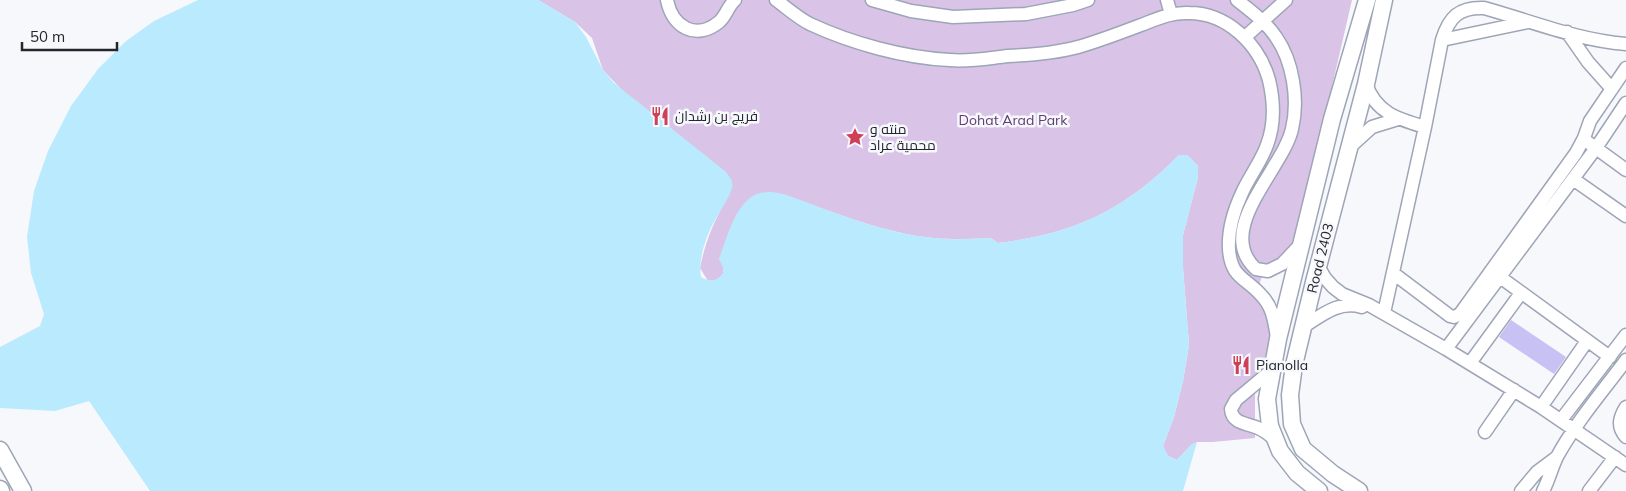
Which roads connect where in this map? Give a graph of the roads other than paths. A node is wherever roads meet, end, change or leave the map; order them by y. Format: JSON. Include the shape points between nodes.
{"nodes":[{"id":1,"x":667,"y":0,"type":"edge"},
{"id":2,"x":735,"y":0,"type":"edge"},
{"id":3,"x":776,"y":0,"type":"edge"},
{"id":4,"x":872,"y":0,"type":"edge"},
{"id":5,"x":1088,"y":0,"type":"edge"},
{"id":6,"x":1166,"y":0,"type":"edge"},
{"id":7,"x":1237,"y":0,"type":"edge"},
{"id":8,"x":1286,"y":0,"type":"edge"},
{"id":9,"x":1384,"y":0,"type":"edge"},
{"id":10,"x":1365,"y":4,"type":"edge"},
{"id":11,"x":1172,"y":14,"type":"junction"},
{"id":12,"x":1530,"y":21,"type":"junction"},
{"id":13,"x":1263,"y":22,"type":"junction"},
{"id":14,"x":1567,"y":32,"type":"junction"},
{"id":15,"x":1245,"y":37,"type":"junction"},
{"id":16,"x":1442,"y":40,"type":"junction"},
{"id":17,"x":1626,"y":44,"type":"edge"},
{"id":18,"x":1626,"y":68,"type":"edge"},
{"id":19,"x":1366,"y":84,"type":"junction"},
{"id":20,"x":1612,"y":89,"type":"junction"},
{"id":21,"x":1626,"y":103,"type":"edge"},
{"id":22,"x":1398,"y":119,"type":"junction"},
{"id":23,"x":1425,"y":127,"type":"junction"},
{"id":24,"x":1584,"y":138,"type":"junction"},
{"id":25,"x":1350,"y":147,"type":"junction"},
{"id":26,"x":1596,"y":148,"type":"junction"},
{"id":27,"x":1626,"y":170,"type":"edge"},
{"id":28,"x":1573,"y":179,"type":"junction"},
{"id":29,"x":1626,"y":216,"type":"edge"},
{"id":30,"x":1302,"y":243,"type":"junction"},
{"id":31,"x":1268,"y":271,"type":"junction"},
{"id":32,"x":1393,"y":273,"type":"junction"},
{"id":33,"x":1316,"y":274,"type":"junction"},
{"id":34,"x":1294,"y":277,"type":"junction"},
{"id":35,"x":1500,"y":277,"type":"junction"},
{"id":36,"x":1521,"y":292,"type":"junction"},
{"id":37,"x":1350,"y":301,"type":"junction"},
{"id":38,"x":1384,"y":313,"type":"junction"},
{"id":39,"x":1303,"y":327,"type":"junction"},
{"id":40,"x":1626,"y":335,"type":"edge"},
{"id":41,"x":1278,"y":339,"type":"junction"},
{"id":42,"x":1587,"y":341,"type":"junction"},
{"id":43,"x":1446,"y":348,"type":"junction"},
{"id":44,"x":1610,"y":357,"type":"junction"},
{"id":45,"x":1626,"y":360,"type":"edge"},
{"id":46,"x":1470,"y":363,"type":"junction"},
{"id":47,"x":1273,"y":369,"type":"junction"},
{"id":48,"x":1514,"y":390,"type":"junction"},
{"id":49,"x":1541,"y":407,"type":"junction"},
{"id":50,"x":1626,"y":407,"type":"edge"},
{"id":51,"x":1562,"y":420,"type":"junction"},
{"id":52,"x":1575,"y":429,"type":"junction"},
{"id":53,"x":1485,"y":432,"type":"dead end"},
{"id":54,"x":1626,"y":437,"type":"edge"},
{"id":55,"x":1275,"y":440,"type":"junction"},
{"id":56,"x":0,"y":450,"type":"edge"},
{"id":57,"x":1557,"y":457,"type":"junction"},
{"id":58,"x":1614,"y":457,"type":"junction"},
{"id":59,"x":1626,"y":465,"type":"edge"},
{"id":60,"x":23,"y":491,"type":"edge"},
{"id":61,"x":1319,"y":491,"type":"edge"},
{"id":62,"x":1359,"y":491,"type":"edge"},
{"id":63,"x":1521,"y":491,"type":"edge"},
{"id":64,"x":1543,"y":491,"type":"edge"},
{"id":65,"x":1589,"y":491,"type":"edge"}],
"edges":[{"from":1,"to":2,"type":"lane","via":[[669,11],[677,23],[697,31],[721,21]]},
{"from":3,"to":11,"type":"lane","via":[[808,23],[846,38],[905,54],[951,61],[1077,47]]},
{"from":4,"to":5,"type":"lane","via":[[953,18],[1026,14]]},
{"from":6,"to":11,"type":"lane"},
{"from":7,"to":13,"type":"lane"},
{"from":8,"to":13,"type":"lane"},
{"from":9,"to":19,"type":"main road","name":"Road 2403"},
{"from":10,"to":30,"type":"main road","name":"Road 2403","via":[[1332,119]]},
{"from":11,"to":15,"type":"lane","via":[[1207,14],[1226,22]]},
{"from":12,"to":14,"type":"lane"},
{"from":12,"to":16,"type":"lane"},
{"from":12,"to":16,"type":"lane","via":[[1472,7],[1452,19]]},
{"from":13,"to":15,"type":"lane"},
{"from":13,"to":31,"type":"lane","via":[[1277,38],[1287,61],[1294,83],[1295,105],[1292,129],[1285,148],[1256,196],[1243,231],[1245,256],[1250,264]]},
{"from":14,"to":17,"type":"lane","via":[[1600,42]]},
{"from":14,"to":20,"type":"lane"},
{"from":15,"to":41,"type":"lane","via":[[1268,78],[1273,100],[1272,124],[1267,145],[1242,193],[1230,230],[1229,248],[1231,263],[1239,277],[1261,295],[1272,311]]},
{"from":16,"to":23,"type":"lane"},
{"from":18,"to":20,"type":"lane"},
{"from":19,"to":22,"type":"lane","via":[[1380,108]]},
{"from":19,"to":25,"type":"main road","name":"Road 2403"},
{"from":20,"to":24,"type":"lane","via":[[1590,121]]},
{"from":21,"to":26,"type":"lane"},
{"from":22,"to":23,"type":"lane"},
{"from":22,"to":25,"type":"lane","via":[[1372,127]]},
{"from":23,"to":32,"type":"lane"},
{"from":24,"to":26,"type":"lane"},
{"from":24,"to":32,"type":"lane","via":[[1457,316],[1447,314]]},
{"from":25,"to":33,"type":"main road","name":"Road 2403"},
{"from":26,"to":27,"type":"lane"},
{"from":26,"to":28,"type":"lane"},
{"from":28,"to":29,"type":"lane"},
{"from":28,"to":35,"type":"lane"},
{"from":30,"to":31,"type":"lane","via":[[1282,264]]},
{"from":30,"to":34,"type":"main road","name":"Road 2403"},
{"from":31,"to":34,"type":"lane"},
{"from":32,"to":38,"type":"lane"},
{"from":33,"to":34,"type":"main road"},
{"from":33,"to":37,"type":"lane"},
{"from":33,"to":39,"type":"main road","name":"Road 2403"},
{"from":34,"to":41,"type":"main road","name":"Road 2403"},
{"from":35,"to":36,"type":"lane"},
{"from":35,"to":43,"type":"lane"},
{"from":36,"to":42,"type":"lane"},
{"from":36,"to":46,"type":"lane"},
{"from":37,"to":38,"type":"lane"},
{"from":37,"to":39,"type":"lane"},
{"from":38,"to":43,"type":"lane"},
{"from":39,"to":62,"type":"main road","name":"Road 2403","via":[[1290,395],[1292,424],[1304,449]]},
{"from":40,"to":44,"type":"lane"},
{"from":41,"to":47,"type":"main road","name":"Road 2403"},
{"from":42,"to":44,"type":"lane"},
{"from":42,"to":49,"type":"lane"},
{"from":43,"to":46,"type":"lane"},
{"from":44,"to":51,"type":"lane"},
{"from":45,"to":52,"type":"lane"},
{"from":46,"to":48,"type":"lane"},
{"from":47,"to":55,"type":"main road","name":"Road 2403","via":[[1267,399]]},
{"from":47,"to":55,"type":"lane","via":[[1231,408],[1237,421],[1260,429]]},
{"from":48,"to":49,"type":"lane"},
{"from":48,"to":53,"type":"lane"},
{"from":49,"to":51,"type":"lane"},
{"from":50,"to":54,"type":"lane","via":[[1619,423]]},
{"from":51,"to":52,"type":"lane"},
{"from":52,"to":57,"type":"lane"},
{"from":52,"to":58,"type":"lane"},
{"from":55,"to":61,"type":"main road","name":"Road 2403","via":[[1297,473]]},
{"from":56,"to":60,"type":"main road"},
{"from":57,"to":63,"type":"lane","via":[[1537,472]]},
{"from":57,"to":64,"type":"lane"},
{"from":58,"to":59,"type":"lane"},
{"from":58,"to":65,"type":"lane"}]}
